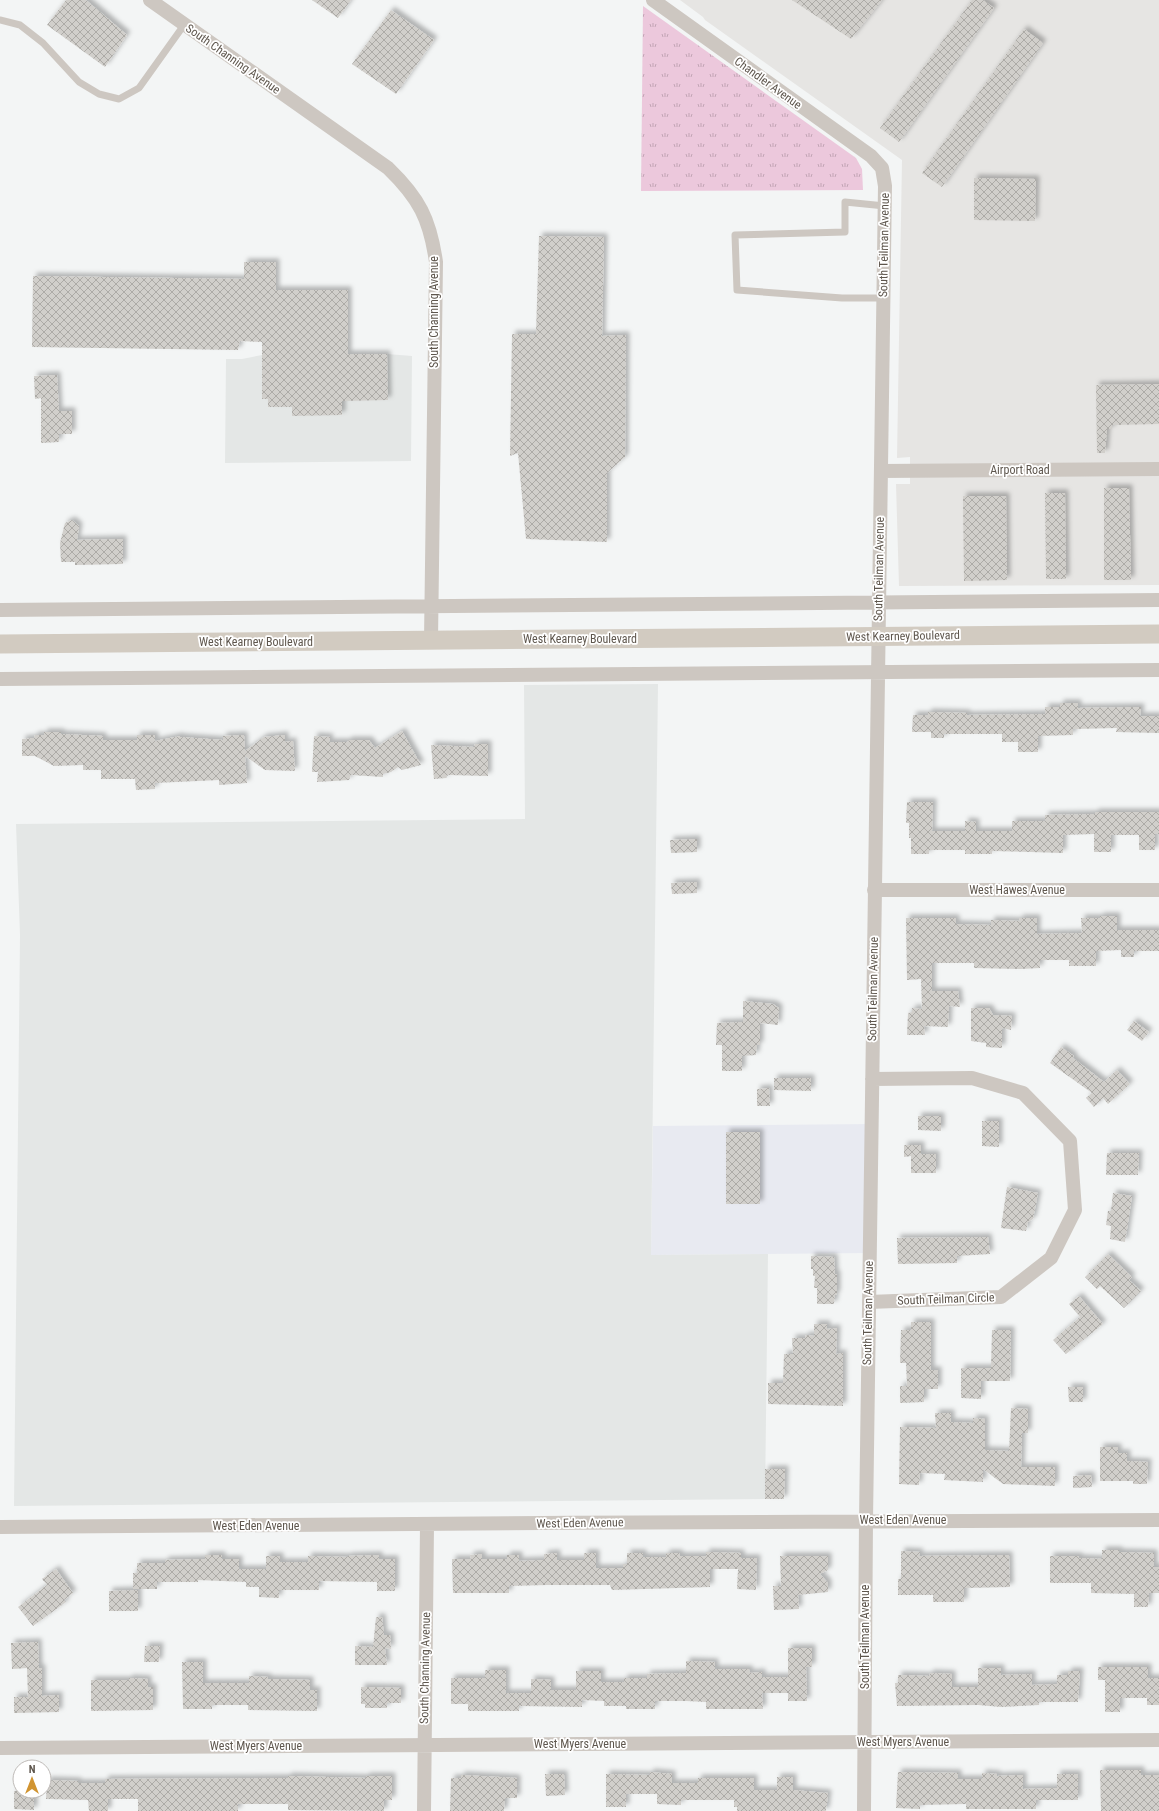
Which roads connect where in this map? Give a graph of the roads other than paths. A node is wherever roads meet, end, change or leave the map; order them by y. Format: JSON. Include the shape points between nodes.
{"nodes":[{"id":1,"x":150,"y":0,"type":"edge"},
{"id":2,"x":653,"y":0,"type":"edge"},
{"id":3,"x":0,"y":20,"type":"edge"},
{"id":4,"x":184,"y":25,"type":"junction"},
{"id":5,"x":882,"y":168,"type":"joint"},
{"id":6,"x":885,"y":206,"type":"junction"},
{"id":7,"x":883,"y":298,"type":"junction"},
{"id":8,"x":1159,"y":469,"type":"edge"},
{"id":9,"x":881,"y":471,"type":"junction"},
{"id":10,"x":1159,"y":600,"type":"edge"},
{"id":11,"x":879,"y":602,"type":"junction"},
{"id":12,"x":431,"y":606,"type":"junction"},
{"id":13,"x":0,"y":610,"type":"edge"},
{"id":14,"x":1159,"y":634,"type":"edge"},
{"id":15,"x":878,"y":637,"type":"junction"},
{"id":16,"x":431,"y":641,"type":"junction"},
{"id":17,"x":0,"y":644,"type":"edge"},
{"id":18,"x":1159,"y":670,"type":"edge"},
{"id":19,"x":878,"y":672,"type":"junction"},
{"id":20,"x":0,"y":679,"type":"edge"},
{"id":21,"x":874,"y":890,"type":"junction"},
{"id":22,"x":1159,"y":890,"type":"edge"},
{"id":23,"x":872,"y":1079,"type":"junction"},
{"id":24,"x":868,"y":1302,"type":"junction"},
{"id":25,"x":866,"y":1520,"type":"junction"},
{"id":26,"x":1159,"y":1520,"type":"edge"},
{"id":27,"x":427,"y":1525,"type":"junction"},
{"id":28,"x":0,"y":1527,"type":"edge"},
{"id":29,"x":1159,"y":1740,"type":"edge"},
{"id":30,"x":864,"y":1742,"type":"junction"},
{"id":31,"x":424,"y":1745,"type":"junction"},
{"id":32,"x":0,"y":1748,"type":"edge"},
{"id":33,"x":424,"y":1811,"type":"edge"},
{"id":34,"x":864,"y":1811,"type":"edge"}],
"edges":[{"from":1,"to":4,"type":"street","name":"South Channing Avenue"},
{"from":2,"to":5,"type":"street","name":"Chandler Avenue","via":[[871,156]]},
{"from":3,"to":4,"type":"lane","via":[[20,25],[43,43],[79,82],[99,94],[119,99],[139,88]]},
{"from":4,"to":12,"type":"street","name":"South Channing Avenue","via":[[388,168],[415,198],[427,220],[436,262]]},
{"from":5,"to":6,"type":"street","name":"South Teilman Avenue"},
{"from":6,"to":7,"type":"street","name":"South Teilman Avenue"},
{"from":6,"to":7,"type":"lane","via":[[845,202],[845,232],[735,235],[737,290],[842,298]]},
{"from":7,"to":9,"type":"street","name":"South Teilman Avenue"},
{"from":8,"to":9,"type":"street","name":"Airport Road"},
{"from":9,"to":11,"type":"street","name":"South Teilman Avenue"},
{"from":10,"to":11,"type":"street"},
{"from":11,"to":12,"type":"street"},
{"from":11,"to":15,"type":"street","name":"South Teilman Avenue"},
{"from":12,"to":13,"type":"street"},
{"from":12,"to":16,"type":"street","name":"South Channing Avenue"},
{"from":14,"to":15,"type":"main road","name":"West Kearney Boulevard"},
{"from":15,"to":16,"type":"main road","name":"West Kearney Boulevard"},
{"from":15,"to":19,"type":"street","name":"South Teilman Avenue"},
{"from":16,"to":17,"type":"main road","name":"West Kearney Boulevard"},
{"from":18,"to":19,"type":"street"},
{"from":19,"to":20,"type":"street"},
{"from":19,"to":21,"type":"street","name":"South Teilman Avenue"},
{"from":21,"to":22,"type":"street","name":"West Hawes Avenue"},
{"from":21,"to":23,"type":"street","name":"South Teilman Avenue"},
{"from":23,"to":24,"type":"street","name":"South Teilman Avenue"},
{"from":23,"to":24,"type":"street","name":"South Teilman Circle","via":[[972,1078],[1023,1093],[1070,1141],[1075,1210],[1051,1258],[1001,1297]]},
{"from":24,"to":25,"type":"street","name":"South Teilman Avenue"},
{"from":25,"to":26,"type":"street","name":"West Eden Avenue"},
{"from":25,"to":27,"type":"street","name":"West Eden Avenue"},
{"from":25,"to":30,"type":"street","name":"South Teilman Avenue"},
{"from":27,"to":28,"type":"street","name":"West Eden Avenue"},
{"from":27,"to":31,"type":"street","name":"South Channing Avenue"},
{"from":29,"to":30,"type":"street","name":"West Myers Avenue"},
{"from":30,"to":31,"type":"street","name":"West Myers Avenue"},
{"from":30,"to":34,"type":"street","name":"South Teilman Avenue"},
{"from":31,"to":32,"type":"street","name":"West Myers Avenue"},
{"from":31,"to":33,"type":"street","name":"South Channing Avenue"}]}
